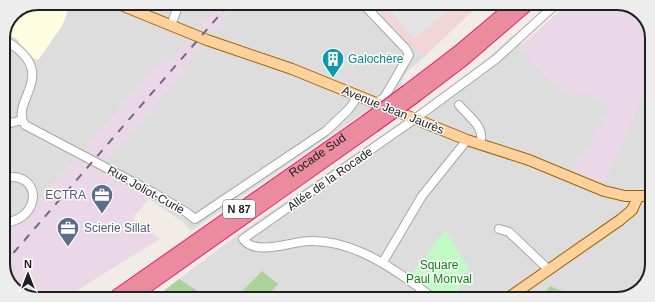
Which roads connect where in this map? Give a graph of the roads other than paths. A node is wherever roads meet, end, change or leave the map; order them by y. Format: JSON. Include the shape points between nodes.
{"nodes":[{"id":1,"x":134,"y":10,"type":"edge"},
{"id":2,"x":177,"y":10,"type":"edge"},
{"id":3,"x":370,"y":10,"type":"edge"},
{"id":4,"x":508,"y":10,"type":"edge"},
{"id":5,"x":521,"y":10,"type":"edge"},
{"id":6,"x":550,"y":10,"type":"edge"},
{"id":7,"x":171,"y":25,"type":"junction"},
{"id":8,"x":10,"y":43,"type":"edge"},
{"id":9,"x":412,"y":93,"type":"junction"},
{"id":10,"x":358,"y":96,"type":"junction"},
{"id":11,"x":376,"y":103,"type":"junction"},
{"id":12,"x":459,"y":105,"type":"dead end"},
{"id":13,"x":416,"y":118,"type":"junction"},
{"id":14,"x":22,"y":120,"type":"junction"},
{"id":15,"x":10,"y":123,"type":"edge"},
{"id":16,"x":369,"y":124,"type":"junction"},
{"id":17,"x":467,"y":140,"type":"junction"},
{"id":18,"x":480,"y":144,"type":"junction"},
{"id":19,"x":10,"y":176,"type":"edge"},
{"id":20,"x":620,"y":195,"type":"junction"},
{"id":21,"x":645,"y":196,"type":"edge"},
{"id":22,"x":638,"y":197,"type":"junction"},
{"id":23,"x":626,"y":215,"type":"junction"},
{"id":24,"x":10,"y":222,"type":"edge"},
{"id":25,"x":499,"y":229,"type":"dead end"},
{"id":26,"x":383,"y":262,"type":"junction"},
{"id":27,"x":549,"y":270,"type":"junction"},
{"id":28,"x":121,"y":292,"type":"edge"},
{"id":29,"x":139,"y":292,"type":"edge"},
{"id":30,"x":424,"y":292,"type":"edge"},
{"id":31,"x":517,"y":292,"type":"edge"}],
"edges":[{"from":1,"to":7,"type":"main road","name":"Avenue Jean Jaurès"},
{"from":2,"to":7,"type":"street"},
{"from":3,"to":11,"type":"street","via":[[409,55],[384,98]]},
{"from":4,"to":9,"type":"highway","name":"Rocade Sud","number":"N 87"},
{"from":5,"to":9,"type":"highway","name":"Rocade Sud","number":"N 87","via":[[463,60]]},
{"from":6,"to":13,"type":"street","name":"Allée de la Rocade","via":[[496,59]]},
{"from":7,"to":10,"type":"main road","name":"Avenue Jean Jaurès"},
{"from":8,"to":14,"type":"street","via":[[22,51],[31,67],[32,84],[22,110]]},
{"from":9,"to":16,"type":"highway","name":"Rocade Sud","number":"N 87","bridge":true},
{"from":10,"to":11,"type":"main road","name":"Avenue Jean Jaurès"},
{"from":10,"to":14,"type":"street","name":"Rue Joliot-Curie","via":[[349,109],[326,131],[195,219],[152,192],[32,129]]},
{"from":11,"to":13,"type":"main road","name":"Avenue Jean Jaurès"},
{"from":12,"to":18,"type":"street","via":[[481,130]]},
{"from":13,"to":17,"type":"main road","name":"Avenue Jean Jaurès"},
{"from":13,"to":26,"type":"street","name":"Allée de la Rocade","via":[[243,239],[250,245],[268,247],[310,241],[329,242]]},
{"from":14,"to":15,"type":"street"},
{"from":16,"to":28,"type":"highway","name":"Rocade Sud","number":"N 87"},
{"from":16,"to":29,"type":"highway","name":"Rocade Sud","number":"N 87"},
{"from":17,"to":18,"type":"main road","name":"Avenue Jean Jaurès"},
{"from":17,"to":26,"type":"street","via":[[422,196]]},
{"from":18,"to":20,"type":"main road","name":"Avenue Jean Jaurès"},
{"from":19,"to":24,"type":"street","via":[[18,177],[28,184],[32,190],[32,203],[18,221]]},
{"from":20,"to":22,"type":"main road","name":"Avenue Jean Jaurès"},
{"from":20,"to":23,"type":"main road","via":[[627,205]]},
{"from":21,"to":22,"type":"main road","name":"Avenue Jean Jaurès"},
{"from":22,"to":23,"type":"main road","via":[[632,210]]},
{"from":23,"to":27,"type":"main road"},
{"from":25,"to":27,"type":"street","via":[[509,232]]},
{"from":26,"to":30,"type":"street"},
{"from":27,"to":31,"type":"main road"}]}
